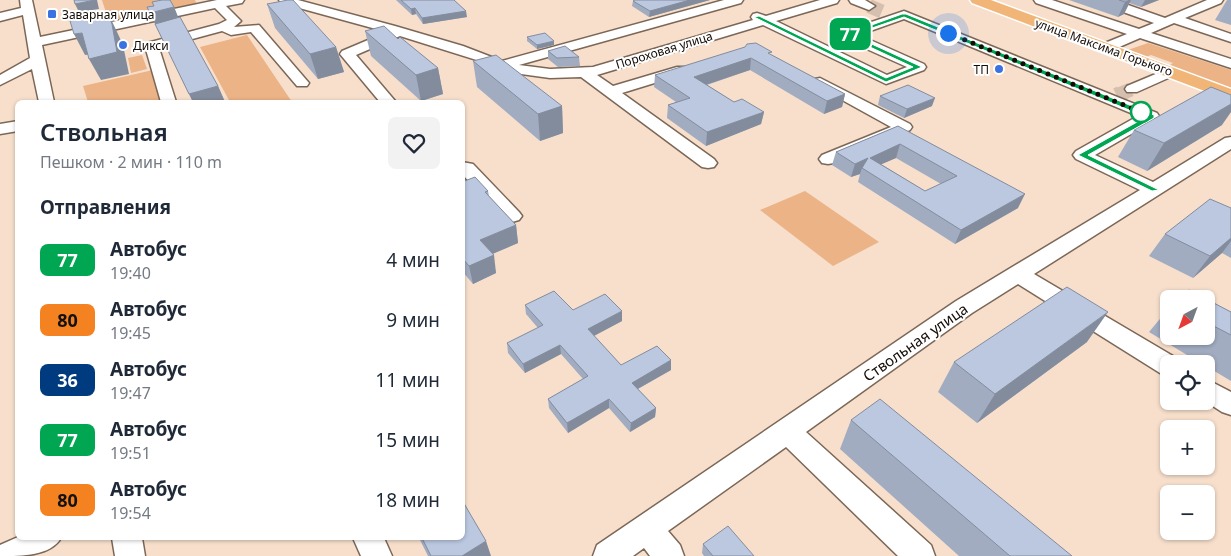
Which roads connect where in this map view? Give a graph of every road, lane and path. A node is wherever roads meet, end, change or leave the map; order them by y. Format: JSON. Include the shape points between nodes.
{"nodes":[{"id":1,"x":238,"y":0,"type":"edge"},
{"id":2,"x":285,"y":0,"type":"edge"},
{"id":3,"x":737,"y":0,"type":"edge"},
{"id":4,"x":833,"y":0,"type":"edge"},
{"id":5,"x":855,"y":0,"type":"edge"},
{"id":6,"x":978,"y":0,"type":"edge"},
{"id":7,"x":1040,"y":0,"type":"edge"},
{"id":8,"x":1102,"y":0,"type":"edge"},
{"id":9,"x":1217,"y":0,"type":"edge"},
{"id":10,"x":217,"y":4,"type":"junction"},
{"id":11,"x":27,"y":5,"type":"edge"},
{"id":12,"x":869,"y":6,"type":"tunnel mouth"},
{"id":13,"x":0,"y":18,"type":"edge"},
{"id":14,"x":760,"y":19,"type":"junction"},
{"id":15,"x":1170,"y":21,"type":"junction"},
{"id":16,"x":224,"y":27,"type":"junction"},
{"id":17,"x":398,"y":32,"type":"junction"},
{"id":18,"x":725,"y":32,"type":"junction"},
{"id":19,"x":1139,"y":34,"type":"junction"},
{"id":20,"x":1231,"y":38,"type":"edge"},
{"id":21,"x":742,"y":41,"type":"dead end"},
{"id":22,"x":35,"y":42,"type":"junction"},
{"id":23,"x":1105,"y":48,"type":"junction"},
{"id":24,"x":38,"y":60,"type":"junction"},
{"id":25,"x":493,"y":63,"type":"junction"},
{"id":26,"x":1231,"y":64,"type":"edge"},
{"id":27,"x":691,"y":67,"type":"edge"},
{"id":28,"x":1170,"y":72,"type":"junction"},
{"id":29,"x":585,"y":74,"type":"junction"},
{"id":30,"x":807,"y":75,"type":"edge"},
{"id":31,"x":0,"y":81,"type":"edge"},
{"id":32,"x":302,"y":83,"type":"dead end"},
{"id":33,"x":1132,"y":89,"type":"tunnel mouth"},
{"id":34,"x":610,"y":92,"type":"junction"},
{"id":35,"x":1231,"y":94,"type":"edge"},
{"id":36,"x":46,"y":100,"type":"edge"},
{"id":37,"x":167,"y":100,"type":"edge"},
{"id":38,"x":386,"y":100,"type":"edge"},
{"id":39,"x":15,"y":126,"type":"edge"},
{"id":40,"x":0,"y":129,"type":"edge"},
{"id":41,"x":1231,"y":142,"type":"edge"},
{"id":42,"x":828,"y":159,"type":"dead end"},
{"id":43,"x":708,"y":164,"type":"dead end"},
{"id":44,"x":465,"y":168,"type":"edge"},
{"id":45,"x":1155,"y":190,"type":"junction"},
{"id":46,"x":512,"y":216,"type":"dead end"},
{"id":47,"x":1018,"y":274,"type":"junction"},
{"id":48,"x":1160,"y":361,"type":"edge"},
{"id":49,"x":1215,"y":395,"type":"edge"},
{"id":50,"x":1231,"y":405,"type":"edge"},
{"id":51,"x":787,"y":431,"type":"junction"},
{"id":52,"x":647,"y":529,"type":"junction"},
{"id":53,"x":42,"y":540,"type":"edge"},
{"id":54,"x":127,"y":540,"type":"edge"},
{"id":55,"x":369,"y":540,"type":"edge"},
{"id":56,"x":10,"y":556,"type":"edge"},
{"id":57,"x":130,"y":556,"type":"edge"},
{"id":58,"x":377,"y":556,"type":"edge"},
{"id":59,"x":608,"y":556,"type":"edge"},
{"id":60,"x":669,"y":556,"type":"edge"},
{"id":61,"x":920,"y":556,"type":"edge"}],
"edges":[{"from":1,"to":10,"type":"street"},
{"from":2,"to":17,"type":"street","name":"Пороховая улица"},
{"from":3,"to":25,"type":"street","name":"Пороховая улица","via":[[520,61]]},
{"from":4,"to":14,"type":"street","name":"Пороховая улица"},
{"from":5,"to":12,"type":"street"},
{"from":6,"to":23,"type":"main road","name":"улица Максима Горького"},
{"from":7,"to":19,"type":"street"},
{"from":8,"to":15,"type":"street"},
{"from":9,"to":15,"type":"street"},
{"from":10,"to":16,"type":"street","via":[[235,21]]},
{"from":10,"to":22,"type":"street"},
{"from":11,"to":13,"type":"street"},
{"from":11,"to":22,"type":"street"},
{"from":14,"to":18,"type":"street","name":"Пороховая улица"},
{"from":14,"to":45,"type":"street","via":[[886,80],[919,67],[847,35],[890,15],[904,15],[1114,98],[1152,116],[1082,155]]},
{"from":15,"to":19,"type":"street"},
{"from":15,"to":20,"type":"street"},
{"from":16,"to":32,"type":"street","via":[[231,31],[254,28]]},
{"from":16,"to":37,"type":"street","via":[[152,46]]},
{"from":17,"to":25,"type":"street","name":"Пороховая улица","via":[[454,47]]},
{"from":17,"to":38,"type":"street","via":[[347,54]]},
{"from":18,"to":21,"type":"street"},
{"from":18,"to":29,"type":"street","name":"Пороховая улица"},
{"from":19,"to":23,"type":"street"},
{"from":19,"to":26,"type":"street"},
{"from":22,"to":24,"type":"street"},
{"from":23,"to":28,"type":"main road","name":"улица Максима Горького"},
{"from":24,"to":31,"type":"street"},
{"from":24,"to":36,"type":"street"},
{"from":25,"to":29,"type":"street","name":"Пороховая улица","via":[[542,73]]},
{"from":27,"to":34,"type":"street"},
{"from":28,"to":33,"type":"street"},
{"from":28,"to":35,"type":"main road","name":"улица Максима Горького"},
{"from":29,"to":34,"type":"street"},
{"from":30,"to":42,"type":"street","via":[[904,127]]},
{"from":34,"to":43,"type":"street"},
{"from":39,"to":40,"type":"street"},
{"from":41,"to":45,"type":"street","name":"Ствольная улица"},
{"from":44,"to":46,"type":"street"},
{"from":45,"to":47,"type":"street","name":"Ствольная улица"},
{"from":47,"to":48,"type":"street"},
{"from":47,"to":51,"type":"street","name":"Ствольная улица"},
{"from":49,"to":50,"type":"street"},
{"from":51,"to":52,"type":"street","name":"Ствольная улица"},
{"from":51,"to":61,"type":"street"},
{"from":52,"to":59,"type":"street","name":"Ствольная улица"},
{"from":52,"to":60,"type":"street"},
{"from":53,"to":56,"type":"street"},
{"from":54,"to":57,"type":"street"},
{"from":55,"to":58,"type":"street"}]}
